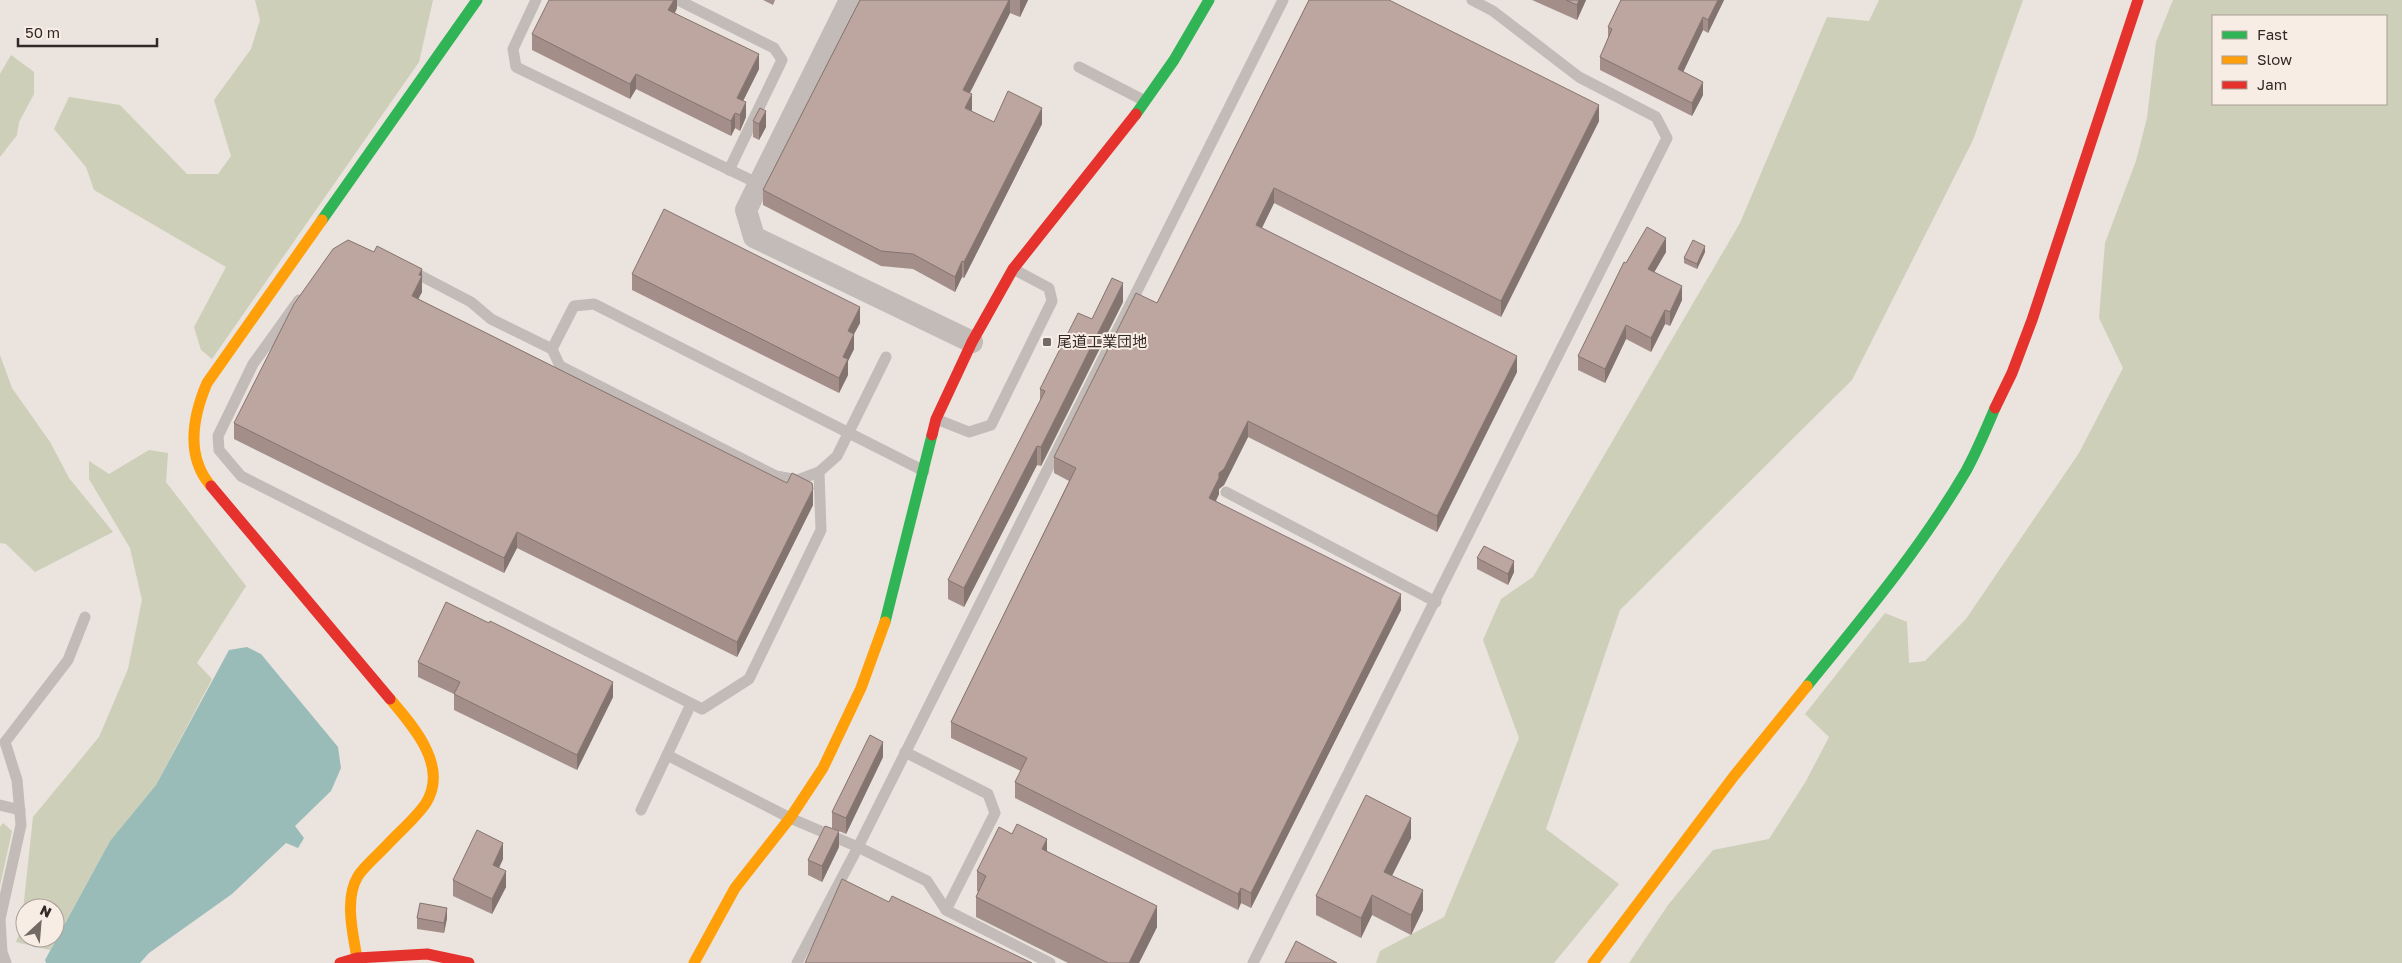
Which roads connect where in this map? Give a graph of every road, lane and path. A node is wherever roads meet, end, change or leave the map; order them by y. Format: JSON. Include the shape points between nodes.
{"nodes":[{"id":1,"x":477,"y":0,"type":"edge"},
{"id":2,"x":536,"y":0,"type":"edge"},
{"id":3,"x":678,"y":0,"type":"edge"},
{"id":4,"x":850,"y":0,"type":"edge"},
{"id":5,"x":1209,"y":0,"type":"edge"},
{"id":6,"x":1283,"y":0,"type":"edge"},
{"id":7,"x":1472,"y":0,"type":"edge"},
{"id":8,"x":2138,"y":0,"type":"edge"},
{"id":9,"x":1079,"y":67,"type":"dead end"},
{"id":10,"x":1145,"y":101,"type":"junction"},
{"id":11,"x":729,"y":170,"type":"junction"},
{"id":12,"x":759,"y":184,"type":"junction"},
{"id":13,"x":396,"y":263,"type":"edge"},
{"id":14,"x":1013,"y":269,"type":"junction"},
{"id":15,"x":305,"y":291,"type":"edge"},
{"id":16,"x":972,"y":342,"type":"junction"},
{"id":17,"x":552,"y":349,"type":"junction"},
{"id":18,"x":886,"y":357,"type":"dead end"},
{"id":19,"x":936,"y":420,"type":"junction"},
{"id":20,"x":848,"y":433,"type":"junction"},
{"id":21,"x":819,"y":472,"type":"junction"},
{"id":22,"x":924,"y":472,"type":"junction"},
{"id":23,"x":1226,"y":492,"type":"dead end"},
{"id":24,"x":1436,"y":602,"type":"junction"},
{"id":25,"x":85,"y":617,"type":"dead end"},
{"id":26,"x":691,"y":704,"type":"junction"},
{"id":27,"x":905,"y":752,"type":"junction"},
{"id":28,"x":667,"y":755,"type":"junction"},
{"id":29,"x":0,"y":805,"type":"edge"},
{"id":30,"x":20,"y":810,"type":"junction"},
{"id":31,"x":641,"y":810,"type":"dead end"},
{"id":32,"x":790,"y":818,"type":"junction"},
{"id":33,"x":858,"y":847,"type":"junction"},
{"id":34,"x":946,"y":910,"type":"junction"},
{"id":35,"x":356,"y":958,"type":"junction"},
{"id":36,"x":6,"y":963,"type":"edge"},
{"id":37,"x":340,"y":963,"type":"edge"},
{"id":38,"x":469,"y":963,"type":"edge"},
{"id":39,"x":694,"y":963,"type":"edge"},
{"id":40,"x":797,"y":963,"type":"edge"},
{"id":41,"x":1050,"y":963,"type":"edge"},
{"id":42,"x":1253,"y":963,"type":"edge"},
{"id":43,"x":1593,"y":963,"type":"edge"}],
"edges":[{"from":1,"to":35,"type":"street","via":[[207,383],[195,417],[194,454],[204,478],[411,724],[429,750],[432,788],[426,803],[358,876],[353,888],[350,917]]},
{"from":2,"to":11,"type":"lane","via":[[513,49],[516,67]]},
{"from":3,"to":11,"type":"lane","via":[[774,48],[782,60]]},
{"from":4,"to":12,"type":"street"},
{"from":5,"to":10,"type":"street","via":[[1174,60]]},
{"from":6,"to":27,"type":"lane"},
{"from":7,"to":24,"type":"lane","via":[[1492,11],[1579,77],[1656,117],[1667,138]]},
{"from":8,"to":43,"type":"street","via":[[2032,320],[2012,373],[1967,469],[1942,510],[1878,598],[1734,776]]},
{"from":9,"to":10,"type":"lane"},
{"from":10,"to":14,"type":"street"},
{"from":11,"to":12,"type":"lane"},
{"from":12,"to":16,"type":"street","via":[[746,210],[754,237]]},
{"from":13,"to":17,"type":"lane","via":[[471,302],[491,319]]},
{"from":14,"to":16,"type":"street"},
{"from":14,"to":19,"type":"lane","via":[[1049,288],[1052,300],[991,425],[969,432]]},
{"from":15,"to":26,"type":"lane","via":[[252,364],[218,436],[219,450],[241,476]]},
{"from":16,"to":19,"type":"street"},
{"from":17,"to":20,"type":"lane","via":[[574,306],[594,304]]},
{"from":17,"to":21,"type":"lane","via":[[560,366],[776,476],[798,480]]},
{"from":18,"to":20,"type":"lane"},
{"from":19,"to":22,"type":"street"},
{"from":20,"to":21,"type":"lane","via":[[837,456]]},
{"from":20,"to":22,"type":"lane"},
{"from":21,"to":26,"type":"lane","via":[[821,530],[749,679],[702,709]]},
{"from":22,"to":32,"type":"street","via":[[882,634],[861,688],[823,768]]},
{"from":23,"to":24,"type":"lane"},
{"from":24,"to":42,"type":"lane"},
{"from":25,"to":30,"type":"lane","via":[[68,660],[5,742],[18,780]]},
{"from":26,"to":28,"type":"lane"},
{"from":27,"to":33,"type":"lane"},
{"from":27,"to":34,"type":"lane","via":[[988,794],[995,813]]},
{"from":28,"to":31,"type":"lane"},
{"from":28,"to":32,"type":"lane"},
{"from":29,"to":30,"type":"lane"},
{"from":30,"to":36,"type":"lane","via":[[21,825],[0,919]]},
{"from":32,"to":33,"type":"lane"},
{"from":32,"to":39,"type":"street","via":[[735,888]]},
{"from":33,"to":34,"type":"lane","via":[[927,881]]},
{"from":33,"to":40,"type":"lane"},
{"from":34,"to":41,"type":"lane"},
{"from":35,"to":37,"type":"street"},
{"from":35,"to":38,"type":"street","via":[[427,954]]}]}
